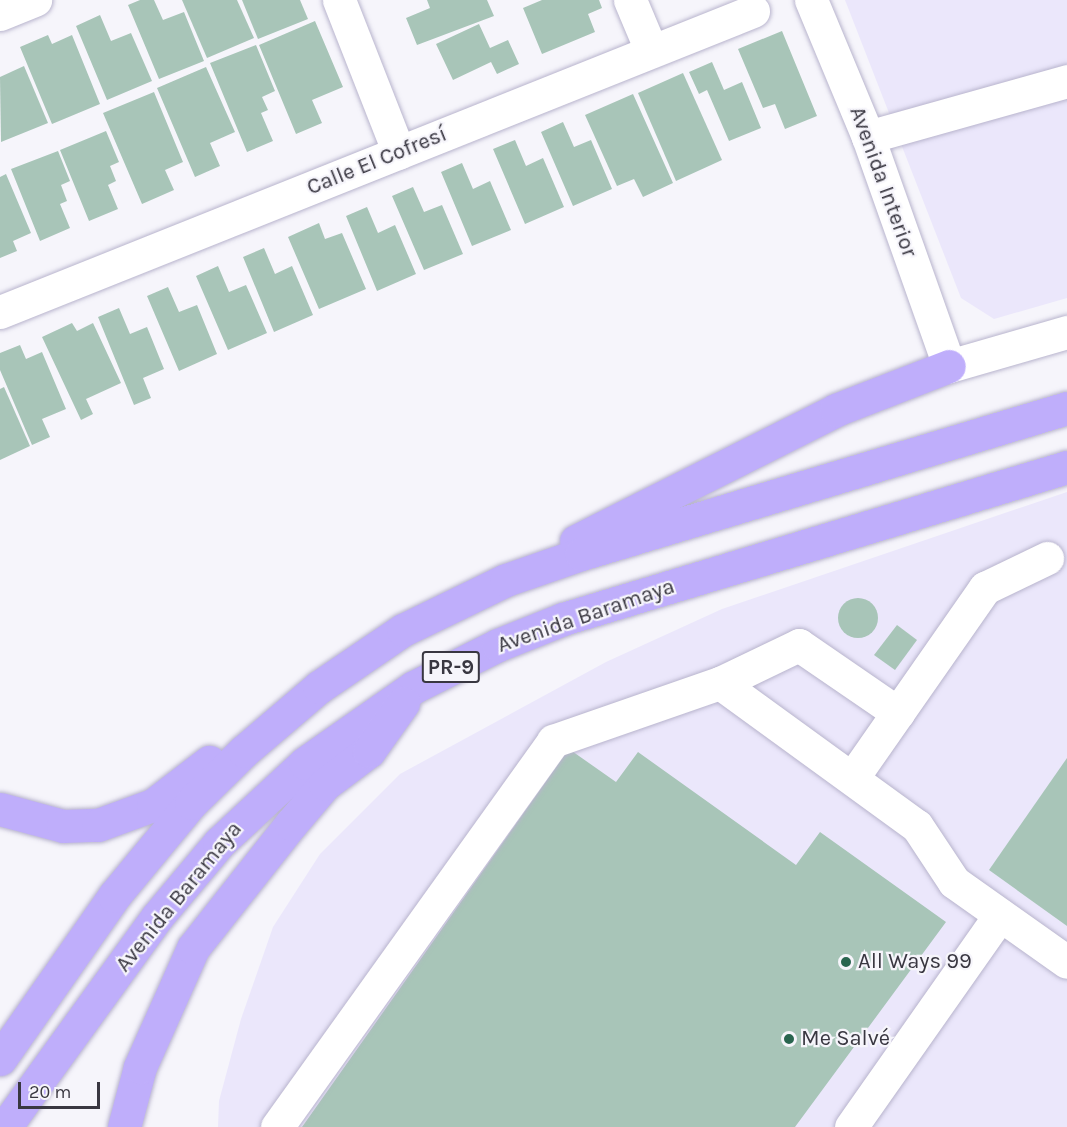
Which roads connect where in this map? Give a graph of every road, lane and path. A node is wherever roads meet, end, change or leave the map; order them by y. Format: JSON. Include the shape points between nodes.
{"nodes":[{"id":1,"x":35,"y":0,"type":"edge"},
{"id":2,"x":339,"y":0,"type":"edge"},
{"id":3,"x":630,"y":0,"type":"edge"},
{"id":4,"x":811,"y":0,"type":"edge"},
{"id":5,"x":753,"y":11,"type":"dead end"},
{"id":6,"x":0,"y":14,"type":"edge"},
{"id":7,"x":651,"y":50,"type":"junction"},
{"id":8,"x":1067,"y":81,"type":"edge"},
{"id":9,"x":868,"y":138,"type":"junction"},
{"id":10,"x":399,"y":153,"type":"junction"},
{"id":11,"x":0,"y":312,"type":"edge"},
{"id":12,"x":1067,"y":332,"type":"edge"},
{"id":13,"x":949,"y":366,"type":"junction"},
{"id":14,"x":1067,"y":408,"type":"edge"},
{"id":15,"x":1067,"y":467,"type":"edge"},
{"id":16,"x":1060,"y":560,"type":"edge"},
{"id":17,"x":506,"y":580,"type":"junction"},
{"id":18,"x":720,"y":683,"type":"junction"},
{"id":19,"x":319,"y":687,"type":"junction"},
{"id":20,"x":414,"y":687,"type":"junction"},
{"id":21,"x":898,"y":713,"type":"junction"},
{"id":22,"x":853,"y":777,"type":"junction"},
{"id":23,"x":0,"y":809,"type":"edge"},
{"id":24,"x":1000,"y":915,"type":"junction"},
{"id":25,"x":1067,"y":962,"type":"edge"},
{"id":26,"x":0,"y":1059,"type":"edge"},
{"id":27,"x":5,"y":1127,"type":"edge"},
{"id":28,"x":124,"y":1127,"type":"edge"},
{"id":29,"x":277,"y":1127,"type":"edge"},
{"id":30,"x":851,"y":1127,"type":"edge"}],
"edges":[{"from":1,"to":6,"type":"street"},
{"from":2,"to":10,"type":"street"},
{"from":3,"to":7,"type":"street"},
{"from":4,"to":9,"type":"street","name":"Avenida Interior"},
{"from":5,"to":7,"type":"street","name":"Calle El Cofresí"},
{"from":7,"to":10,"type":"street","name":"Calle El Cofresí"},
{"from":8,"to":9,"type":"street"},
{"from":9,"to":13,"type":"street","name":"Avenida Interior"},
{"from":10,"to":11,"type":"street","name":"Calle El Cofresí"},
{"from":12,"to":13,"type":"street"},
{"from":13,"to":17,"type":"highway","via":[[836,410],[609,522]]},
{"from":14,"to":17,"type":"highway","number":"PR-9"},
{"from":15,"to":20,"type":"highway","name":"Avenida Baramaya","number":"PR-9","via":[[563,619],[498,645]]},
{"from":16,"to":21,"type":"street","via":[[985,588]]},
{"from":17,"to":19,"type":"highway","number":"PR-9","via":[[403,630]]},
{"from":18,"to":21,"type":"street","via":[[799,645]]},
{"from":18,"to":22,"type":"street"},
{"from":18,"to":29,"type":"street","via":[[554,741]]},
{"from":19,"to":23,"type":"highway","via":[[273,711],[153,805],[123,818],[98,825],[63,826]]},
{"from":19,"to":26,"type":"highway","number":"PR-9","via":[[191,803],[114,896]]},
{"from":20,"to":27,"type":"highway","name":"Avenida Baramaya","number":"PR-9","via":[[305,763],[219,843],[157,917]]},
{"from":20,"to":28,"type":"highway","via":[[369,751],[326,784],[193,948],[140,1067]]},
{"from":21,"to":22,"type":"street"},
{"from":22,"to":24,"type":"street","via":[[917,826],[954,882]]},
{"from":24,"to":25,"type":"street"},
{"from":24,"to":30,"type":"street"}]}
